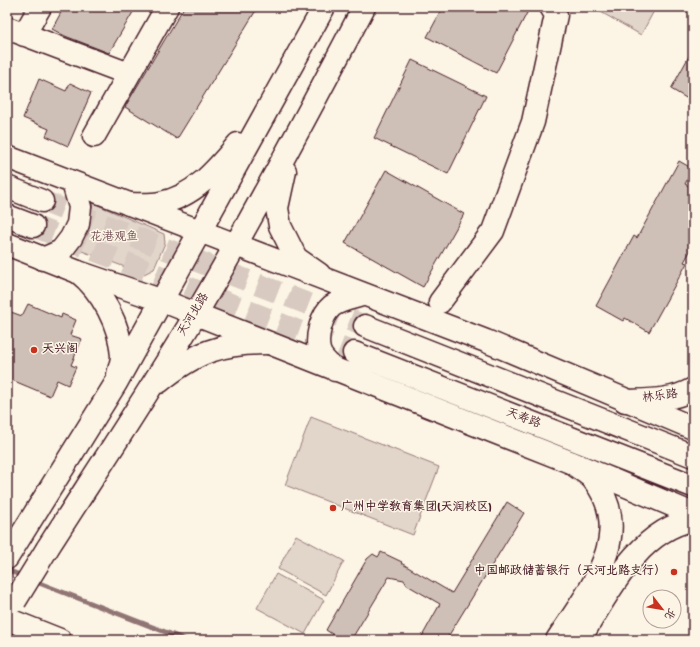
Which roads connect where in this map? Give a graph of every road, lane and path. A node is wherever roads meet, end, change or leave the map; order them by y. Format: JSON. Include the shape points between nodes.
{"nodes":[{"id":1,"x":40,"y":7,"type":"edge"},
{"id":2,"x":167,"y":7,"type":"edge"},
{"id":3,"x":324,"y":7,"type":"edge"},
{"id":4,"x":364,"y":7,"type":"edge"},
{"id":5,"x":551,"y":7,"type":"edge"},
{"id":6,"x":16,"y":31,"type":"edge"},
{"id":7,"x":129,"y":74,"type":"junction"},
{"id":8,"x":268,"y":107,"type":"junction"},
{"id":9,"x":298,"y":132,"type":"junction"},
{"id":10,"x":94,"y":136,"type":"dead end"},
{"id":11,"x":7,"y":157,"type":"edge"},
{"id":12,"x":73,"y":183,"type":"junction"},
{"id":13,"x":7,"y":187,"type":"edge"},
{"id":14,"x":42,"y":201,"type":"tunnel mouth"},
{"id":15,"x":128,"y":204,"type":"junction"},
{"id":16,"x":7,"y":216,"type":"edge"},
{"id":17,"x":33,"y":226,"type":"tunnel mouth"},
{"id":18,"x":200,"y":233,"type":"junction"},
{"id":19,"x":7,"y":244,"type":"edge"},
{"id":20,"x":234,"y":246,"type":"junction"},
{"id":21,"x":43,"y":259,"type":"junction"},
{"id":22,"x":78,"y":272,"type":"junction"},
{"id":23,"x":362,"y":295,"type":"junction"},
{"id":24,"x":163,"y":300,"type":"junction"},
{"id":25,"x":440,"y":302,"type":"dead end"},
{"id":26,"x":196,"y":314,"type":"junction"},
{"id":27,"x":365,"y":326,"type":"tunnel mouth"},
{"id":28,"x":268,"y":343,"type":"junction"},
{"id":29,"x":354,"y":353,"type":"tunnel mouth"},
{"id":30,"x":335,"y":370,"type":"junction"},
{"id":31,"x":116,"y":383,"type":"junction"},
{"id":32,"x":693,"y":389,"type":"edge"},
{"id":33,"x":149,"y":390,"type":"junction"},
{"id":34,"x":625,"y":401,"type":"junction"},
{"id":35,"x":693,"y":428,"type":"edge"},
{"id":36,"x":693,"y":456,"type":"edge"},
{"id":37,"x":570,"y":462,"type":"junction"},
{"id":38,"x":693,"y":486,"type":"edge"},
{"id":39,"x":693,"y":514,"type":"edge"},
{"id":40,"x":693,"y":520,"type":"edge"},
{"id":41,"x":12,"y":551,"type":"edge"},
{"id":42,"x":10,"y":611,"type":"edge"},
{"id":43,"x":60,"y":640,"type":"edge"},
{"id":44,"x":556,"y":640,"type":"edge"},
{"id":45,"x":579,"y":640,"type":"edge"}],
"edges":[{"from":1,"to":6,"type":"main road"},
{"from":2,"to":7,"type":"main road"},
{"from":3,"to":8,"type":"main road"},
{"from":4,"to":9,"type":"main road","name":"天河北路"},
{"from":5,"to":25,"type":"main road","via":[[556,15],[533,122],[493,231]]},
{"from":6,"to":7,"type":"main road"},
{"from":7,"to":10,"type":"main road"},
{"from":8,"to":15,"type":"main road","via":[[203,182],[187,193],[160,203]]},
{"from":8,"to":18,"type":"main road"},
{"from":9,"to":20,"type":"main road","name":"天河北路"},
{"from":9,"to":23,"type":"main road","via":[[280,189],[277,208],[280,226],[296,258],[318,274]]},
{"from":11,"to":12,"type":"main road"},
{"from":12,"to":15,"type":"main road"},
{"from":12,"to":21,"type":"main road","via":[[80,207],[78,224],[72,238],[61,251]]},
{"from":13,"to":14,"type":"main road"},
{"from":15,"to":18,"type":"main road"},
{"from":16,"to":17,"type":"main road"},
{"from":18,"to":20,"type":"main road"},
{"from":18,"to":24,"type":"main road"},
{"from":19,"to":21,"type":"main road"},
{"from":20,"to":23,"type":"main road"},
{"from":20,"to":26,"type":"main road","name":"天河北路"},
{"from":21,"to":22,"type":"main road"},
{"from":22,"to":24,"type":"main road"},
{"from":22,"to":31,"type":"main road","via":[[97,290],[114,324],[122,358]]},
{"from":23,"to":30,"type":"main road","via":[[333,305],[322,323],[318,340],[319,350],[322,358]]},
{"from":23,"to":34,"type":"main road","via":[[493,344]]},
{"from":24,"to":26,"type":"main road"},
{"from":24,"to":31,"type":"main road"},
{"from":26,"to":28,"type":"main road"},
{"from":26,"to":33,"type":"main road","name":"天河北路"},
{"from":27,"to":36,"type":"main road"},
{"from":28,"to":30,"type":"main road"},
{"from":28,"to":33,"type":"main road","via":[[240,343],[208,351],[177,367]]},
{"from":29,"to":38,"type":"main road","name":"天寿路"},
{"from":30,"to":37,"type":"main road"},
{"from":31,"to":41,"type":"main road"},
{"from":32,"to":34,"type":"main road","name":"林乐路","via":[[676,397]]},
{"from":33,"to":42,"type":"main road","name":"天河北路","bridge":true},
{"from":34,"to":35,"type":"main road"},
{"from":37,"to":39,"type":"main road"},
{"from":37,"to":44,"type":"main road","via":[[592,478],[604,496],[612,520],[611,541],[605,561]]},
{"from":40,"to":45,"type":"main road","via":[[662,532],[642,547],[621,574]]},
{"from":42,"to":43,"type":"main road"}]}
